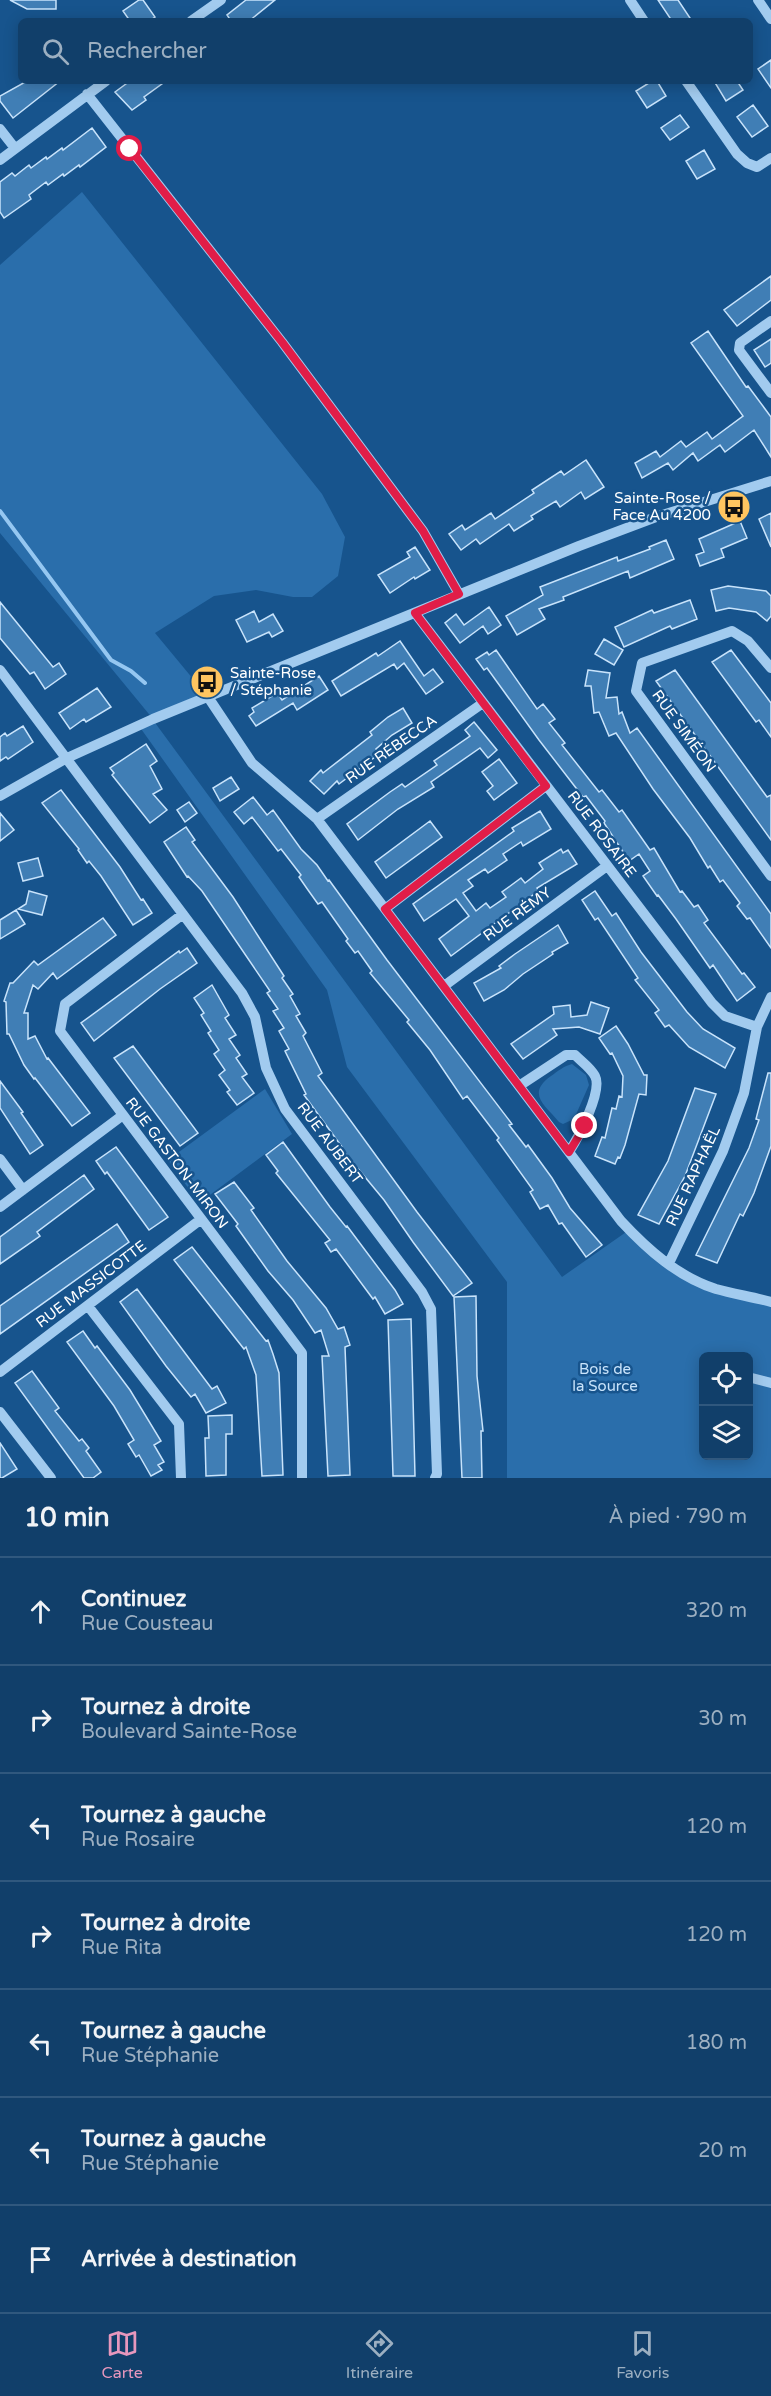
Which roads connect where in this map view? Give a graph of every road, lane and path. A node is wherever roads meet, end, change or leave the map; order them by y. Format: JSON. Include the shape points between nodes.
{"nodes":[{"id":1,"x":630,"y":0,"type":"edge"},
{"id":2,"x":758,"y":0,"type":"edge"},
{"id":3,"x":216,"y":2,"type":"edge"},
{"id":4,"x":195,"y":18,"type":"edge"},
{"id":5,"x":642,"y":18,"type":"edge"},
{"id":6,"x":771,"y":20,"type":"edge"},
{"id":7,"x":102,"y":84,"type":"edge"},
{"id":8,"x":688,"y":84,"type":"edge"},
{"id":9,"x":87,"y":94,"type":"junction"},
{"id":10,"x":0,"y":129,"type":"edge"},
{"id":11,"x":14,"y":147,"type":"junction"},
{"id":12,"x":771,"y":158,"type":"edge"},
{"id":13,"x":0,"y":160,"type":"edge"},
{"id":14,"x":771,"y":321,"type":"edge"},
{"id":15,"x":771,"y":393,"type":"edge"},
{"id":16,"x":771,"y":481,"type":"edge"},
{"id":17,"x":459,"y":594,"type":"junction"},
{"id":18,"x":415,"y":613,"type":"junction"},
{"id":19,"x":771,"y":668,"type":"edge"},
{"id":20,"x":0,"y":670,"type":"edge"},
{"id":21,"x":208,"y":697,"type":"junction"},
{"id":22,"x":483,"y":703,"type":"junction"},
{"id":23,"x":67,"y":758,"type":"junction"},
{"id":24,"x":546,"y":786,"type":"junction"},
{"id":25,"x":0,"y":796,"type":"edge"},
{"id":26,"x":317,"y":819,"type":"junction"},
{"id":27,"x":607,"y":866,"type":"junction"},
{"id":28,"x":771,"y":876,"type":"edge"},
{"id":29,"x":385,"y":909,"type":"junction"},
{"id":30,"x":183,"y":914,"type":"junction"},
{"id":31,"x":444,"y":986,"type":"junction"},
{"id":32,"x":771,"y":998,"type":"edge"},
{"id":33,"x":757,"y":1027,"type":"junction"},
{"id":34,"x":519,"y":1086,"type":"junction"},
{"id":35,"x":123,"y":1115,"type":"junction"},
{"id":36,"x":569,"y":1152,"type":"junction"},
{"id":37,"x":0,"y":1159,"type":"edge"},
{"id":38,"x":23,"y":1190,"type":"junction"},
{"id":39,"x":0,"y":1208,"type":"edge"},
{"id":40,"x":200,"y":1220,"type":"junction"},
{"id":41,"x":669,"y":1263,"type":"junction"},
{"id":42,"x":771,"y":1302,"type":"edge"},
{"id":43,"x":88,"y":1306,"type":"junction"},
{"id":44,"x":0,"y":1372,"type":"edge"},
{"id":45,"x":753,"y":1378,"type":"edge"},
{"id":46,"x":771,"y":1383,"type":"edge"},
{"id":47,"x":0,"y":1412,"type":"edge"},
{"id":48,"x":51,"y":1478,"type":"edge"},
{"id":49,"x":181,"y":1478,"type":"edge"},
{"id":50,"x":302,"y":1478,"type":"edge"},
{"id":51,"x":435,"y":1478,"type":"edge"}],
"edges":[{"from":1,"to":5,"type":"street"},
{"from":2,"to":6,"type":"street"},
{"from":3,"to":4,"type":"street"},
{"from":7,"to":9,"type":"street"},
{"from":8,"to":12,"type":"street","via":[[747,163],[757,167]]},
{"from":9,"to":11,"type":"street"},
{"from":9,"to":17,"type":"street","via":[[282,342],[423,531]]},
{"from":10,"to":11,"type":"street"},
{"from":11,"to":13,"type":"street"},
{"from":14,"to":15,"type":"street","via":[[740,343],[739,350]]},
{"from":16,"to":17,"type":"street","via":[[656,518]]},
{"from":17,"to":18,"type":"street"},
{"from":18,"to":21,"type":"street"},
{"from":18,"to":22,"type":"street","name":"RUE ROSAIRE"},
{"from":19,"to":28,"type":"street","name":"RUE SIMÉON","via":[[748,641],[732,631],[642,663],[636,691]]},
{"from":20,"to":23,"type":"street","name":"RUE AUBERT"},
{"from":21,"to":23,"type":"street"},
{"from":21,"to":26,"type":"street","via":[[252,763]]},
{"from":22,"to":24,"type":"street","name":"RUE ROSAIRE"},
{"from":22,"to":26,"type":"street","name":"RUE RÉBECCA"},
{"from":23,"to":25,"type":"street"},
{"from":23,"to":30,"type":"street","name":"RUE AUBERT"},
{"from":24,"to":27,"type":"street","name":"RUE ROSAIRE"},
{"from":24,"to":29,"type":"street"},
{"from":26,"to":29,"type":"street"},
{"from":27,"to":31,"type":"street","name":"RUE RÉMY"},
{"from":27,"to":33,"type":"street","name":"RUE ROSAIRE","via":[[712,1004],[725,1016]]},
{"from":29,"to":31,"type":"street"},
{"from":30,"to":35,"type":"street","name":"RUE GASTON-MIRON","via":[[65,1004],[60,1031]]},
{"from":30,"to":51,"type":"street","name":"RUE AUBERT","via":[[242,993],[255,1017],[266,1068],[285,1108],[431,1309]]},
{"from":31,"to":34,"type":"street"},
{"from":32,"to":33,"type":"street","name":"RUE RAPHAËL"},
{"from":33,"to":41,"type":"street","name":"RUE RAPHAËL","via":[[744,1093],[723,1151]]},
{"from":34,"to":36,"type":"street"},
{"from":34,"to":36,"type":"street","via":[[566,1055],[575,1055],[595,1075],[597,1084],[585,1126]]},
{"from":35,"to":38,"type":"street"},
{"from":35,"to":40,"type":"street","name":"RUE GASTON-MIRON"},
{"from":36,"to":41,"type":"street","via":[[621,1221],[645,1247]]},
{"from":37,"to":38,"type":"street"},
{"from":38,"to":39,"type":"street"},
{"from":40,"to":43,"type":"street","name":"RUE MASSICOTTE"},
{"from":40,"to":50,"type":"street","name":"RUE GASTON-MIRON","via":[[302,1353]]},
{"from":41,"to":42,"type":"street","via":[[684,1275],[714,1288]]},
{"from":43,"to":44,"type":"street","name":"RUE MASSICOTTE"},
{"from":43,"to":49,"type":"street","via":[[179,1424]]},
{"from":45,"to":46,"type":"street"},
{"from":47,"to":48,"type":"street"}]}
